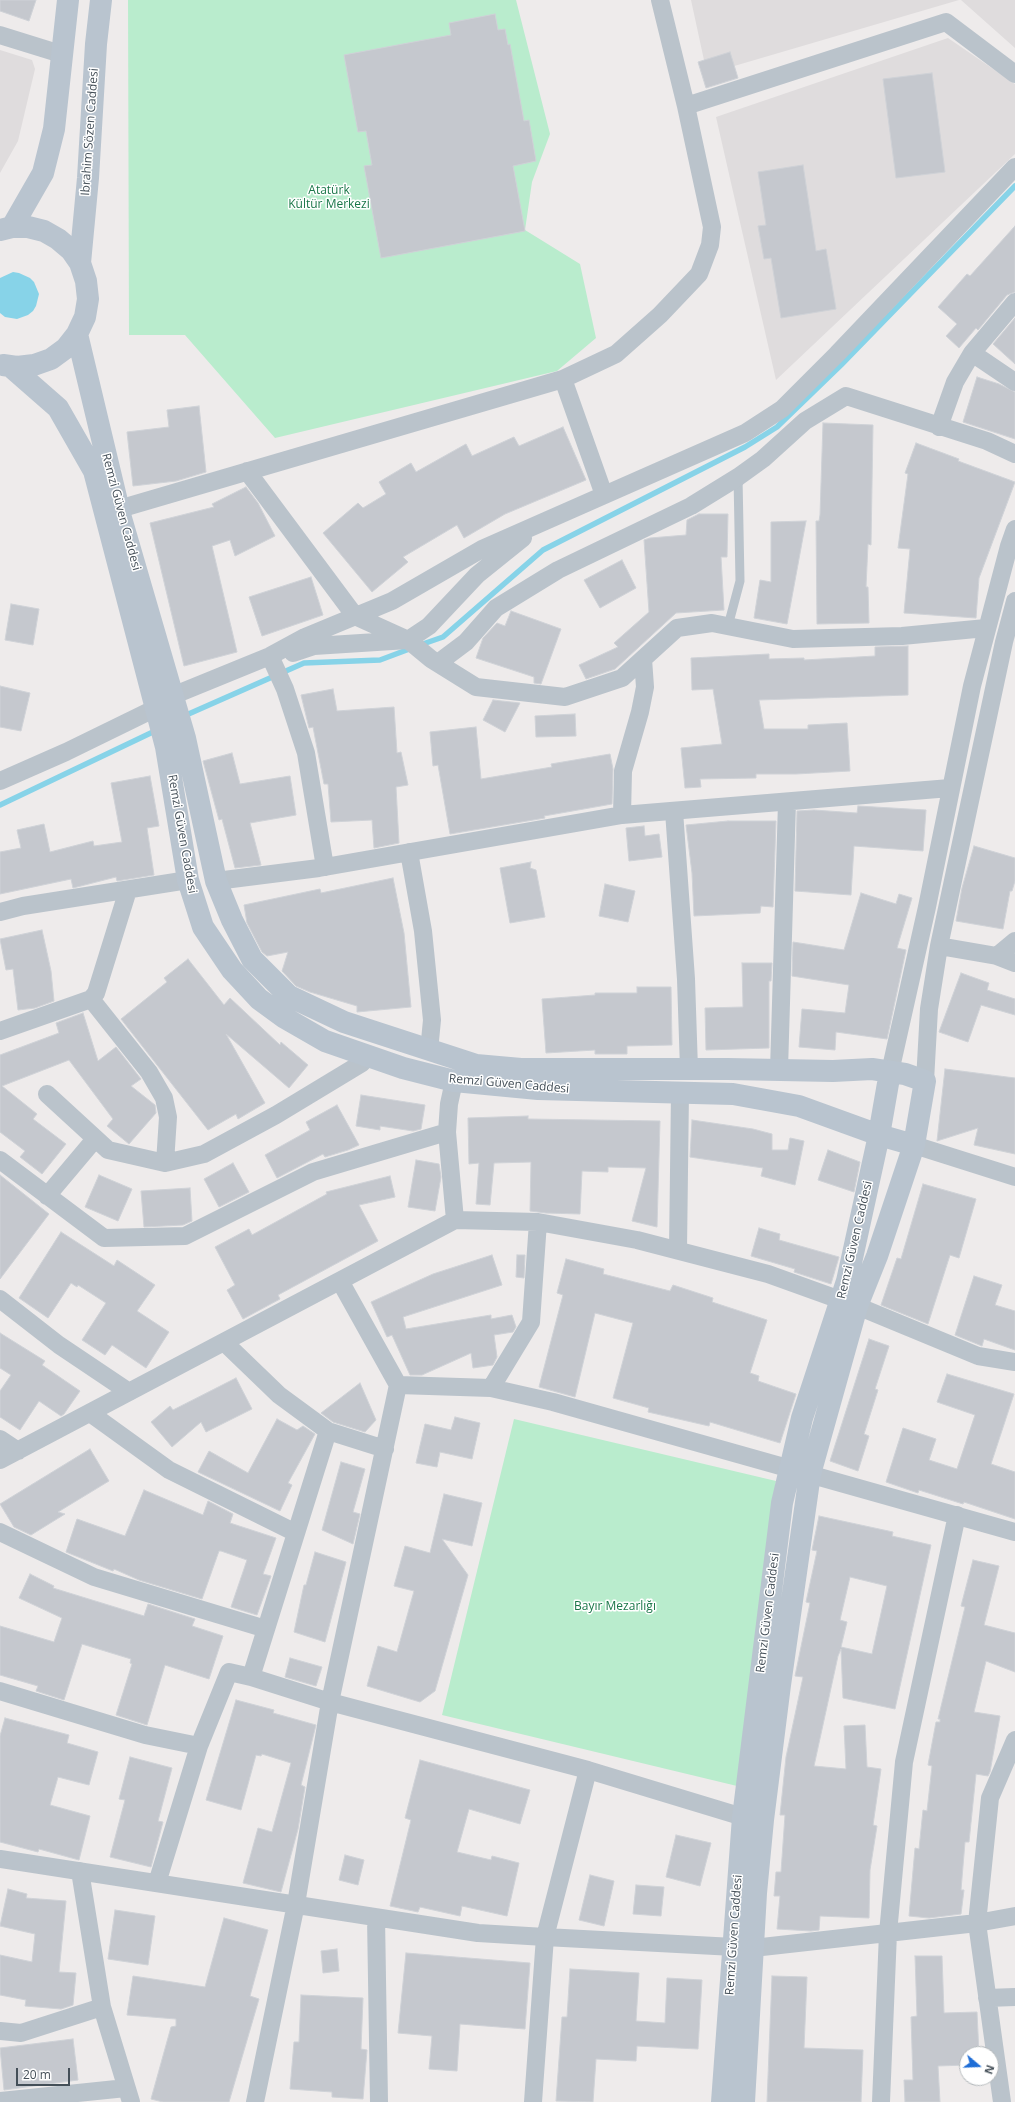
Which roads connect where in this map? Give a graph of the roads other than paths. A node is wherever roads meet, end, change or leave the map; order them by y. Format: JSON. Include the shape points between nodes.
{"nodes":[{"id":1,"x":68,"y":0,"type":"edge"},
{"id":2,"x":101,"y":0,"type":"edge"},
{"id":3,"x":660,"y":0,"type":"edge"},
{"id":4,"x":0,"y":35,"type":"edge"},
{"id":5,"x":61,"y":54,"type":"junction"},
{"id":6,"x":1015,"y":74,"type":"edge"},
{"id":7,"x":686,"y":106,"type":"junction"},
{"id":8,"x":1015,"y":167,"type":"edge"},
{"id":9,"x":6,"y":228,"type":"edge"},
{"id":10,"x":80,"y":263,"type":"junction"},
{"id":11,"x":1015,"y":302,"type":"edge"},
{"id":12,"x":77,"y":334,"type":"junction"},
{"id":13,"x":972,"y":353,"type":"junction"},
{"id":14,"x":5,"y":365,"type":"edge"},
{"id":15,"x":562,"y":379,"type":"junction"},
{"id":16,"x":1015,"y":382,"type":"edge"},
{"id":17,"x":939,"y":427,"type":"junction"},
{"id":18,"x":1015,"y":454,"type":"edge"},
{"id":19,"x":247,"y":471,"type":"junction"},
{"id":20,"x":738,"y":477,"type":"junction"},
{"id":21,"x":604,"y":495,"type":"junction"},
{"id":22,"x":119,"y":509,"type":"junction"},
{"id":23,"x":540,"y":523,"type":"junction"},
{"id":24,"x":1015,"y":529,"type":"edge"},
{"id":25,"x":1015,"y":601,"type":"edge"},
{"id":26,"x":355,"y":616,"type":"junction"},
{"id":27,"x":728,"y":626,"type":"junction"},
{"id":28,"x":986,"y":628,"type":"junction"},
{"id":29,"x":410,"y":641,"type":"junction"},
{"id":30,"x":273,"y":656,"type":"junction"},
{"id":31,"x":643,"y":659,"type":"junction"},
{"id":32,"x":435,"y":661,"type":"junction"},
{"id":33,"x":166,"y":708,"type":"junction"},
{"id":34,"x":176,"y":742,"type":"junction"},
{"id":35,"x":0,"y":781,"type":"edge"},
{"id":36,"x":950,"y":788,"type":"junction"},
{"id":37,"x":787,"y":802,"type":"junction"},
{"id":38,"x":674,"y":811,"type":"junction"},
{"id":39,"x":622,"y":815,"type":"junction"},
{"id":40,"x":409,"y":852,"type":"junction"},
{"id":41,"x":325,"y":867,"type":"junction"},
{"id":42,"x":188,"y":880,"type":"junction"},
{"id":43,"x":216,"y":881,"type":"junction"},
{"id":44,"x":128,"y":890,"type":"junction"},
{"id":45,"x":0,"y":912,"type":"edge"},
{"id":46,"x":1015,"y":940,"type":"edge"},
{"id":47,"x":939,"y":946,"type":"junction"},
{"id":48,"x":997,"y":956,"type":"junction"},
{"id":49,"x":1015,"y":963,"type":"edge"},
{"id":50,"x":91,"y":999,"type":"junction"},
{"id":51,"x":0,"y":1031,"type":"edge"},
{"id":52,"x":429,"y":1051,"type":"junction"},
{"id":53,"x":368,"y":1056,"type":"junction"},
{"id":54,"x":689,"y":1069,"type":"junction"},
{"id":55,"x":779,"y":1070,"type":"junction"},
{"id":56,"x":890,"y":1072,"type":"junction"},
{"id":57,"x":925,"y":1080,"type":"junction"},
{"id":58,"x":454,"y":1081,"type":"junction"},
{"id":59,"x":680,"y":1092,"type":"junction"},
{"id":60,"x":47,"y":1094,"type":"dead end"},
{"id":61,"x":447,"y":1132,"type":"junction"},
{"id":62,"x":879,"y":1135,"type":"junction"},
{"id":63,"x":95,"y":1139,"type":"junction"},
{"id":64,"x":914,"y":1145,"type":"junction"},
{"id":65,"x":0,"y":1160,"type":"edge"},
{"id":66,"x":165,"y":1163,"type":"junction"},
{"id":67,"x":1015,"y":1177,"type":"edge"},
{"id":68,"x":48,"y":1196,"type":"junction"},
{"id":69,"x":455,"y":1220,"type":"junction"},
{"id":70,"x":538,"y":1222,"type":"junction"},
{"id":71,"x":678,"y":1250,"type":"junction"},
{"id":72,"x":340,"y":1281,"type":"junction"},
{"id":73,"x":0,"y":1299,"type":"edge"},
{"id":74,"x":849,"y":1303,"type":"junction"},
{"id":75,"x":224,"y":1342,"type":"junction"},
{"id":76,"x":1015,"y":1362,"type":"edge"},
{"id":77,"x":398,"y":1385,"type":"junction"},
{"id":78,"x":491,"y":1388,"type":"junction"},
{"id":79,"x":129,"y":1392,"type":"junction"},
{"id":80,"x":90,"y":1413,"type":"junction"},
{"id":81,"x":328,"y":1431,"type":"junction"},
{"id":82,"x":0,"y":1439,"type":"edge"},
{"id":83,"x":385,"y":1449,"type":"junction"},
{"id":84,"x":18,"y":1451,"type":"junction"},
{"id":85,"x":0,"y":1460,"type":"edge"},
{"id":86,"x":800,"y":1472,"type":"junction"},
{"id":87,"x":957,"y":1515,"type":"junction"},
{"id":88,"x":0,"y":1532,"type":"edge"},
{"id":89,"x":1015,"y":1532,"type":"edge"},
{"id":90,"x":296,"y":1533,"type":"junction"},
{"id":91,"x":266,"y":1629,"type":"junction"},
{"id":92,"x":251,"y":1677,"type":"junction"},
{"id":93,"x":0,"y":1691,"type":"edge"},
{"id":94,"x":330,"y":1702,"type":"junction"},
{"id":95,"x":1015,"y":1740,"type":"edge"},
{"id":96,"x":199,"y":1746,"type":"junction"},
{"id":97,"x":588,"y":1770,"type":"junction"},
{"id":98,"x":742,"y":1817,"type":"junction"},
{"id":99,"x":0,"y":1859,"type":"edge"},
{"id":100,"x":80,"y":1871,"type":"junction"},
{"id":101,"x":157,"y":1883,"type":"junction"},
{"id":102,"x":296,"y":1904,"type":"junction"},
{"id":103,"x":1015,"y":1916,"type":"edge"},
{"id":104,"x":376,"y":1917,"type":"junction"},
{"id":105,"x":977,"y":1924,"type":"junction"},
{"id":106,"x":888,"y":1933,"type":"junction"},
{"id":107,"x":545,"y":1937,"type":"junction"},
{"id":108,"x":743,"y":1948,"type":"junction"},
{"id":109,"x":1015,"y":1997,"type":"edge"},
{"id":110,"x":987,"y":1998,"type":"junction"},
{"id":111,"x":102,"y":2008,"type":"junction"},
{"id":112,"x":0,"y":2031,"type":"edge"},
{"id":113,"x":128,"y":2095,"type":"edge"},
{"id":114,"x":0,"y":2101,"type":"edge"},
{"id":115,"x":255,"y":2102,"type":"edge"},
{"id":116,"x":379,"y":2102,"type":"edge"},
{"id":117,"x":533,"y":2102,"type":"edge"},
{"id":118,"x":722,"y":2102,"type":"edge"},
{"id":119,"x":744,"y":2102,"type":"edge"},
{"id":120,"x":881,"y":2102,"type":"edge"},
{"id":121,"x":1002,"y":2102,"type":"edge"}],
"edges":[{"from":1,"to":5,"type":"main road"},
{"from":2,"to":10,"type":"main road","name":"Ibrahim Sözen Caddesi"},
{"from":3,"to":7,"type":"street"},
{"from":4,"to":5,"type":"street"},
{"from":5,"to":9,"type":"main road","via":[[54,129],[43,173]]},
{"from":6,"to":7,"type":"street","via":[[946,22]]},
{"from":7,"to":15,"type":"street","via":[[712,227],[705,261],[699,274],[660,315],[616,354]]},
{"from":8,"to":21,"type":"street","via":[[782,409],[745,432]]},
{"from":9,"to":10,"type":"main road","via":[[28,227],[44,231],[71,250]]},
{"from":10,"to":12,"type":"main road","via":[[88,299],[85,317]]},
{"from":11,"to":13,"type":"street"},
{"from":12,"to":14,"type":"main road","via":[[66,348],[51,358],[34,365]]},
{"from":12,"to":22,"type":"main road","name":"Remzi Güven Caddesi"},
{"from":13,"to":16,"type":"street"},
{"from":13,"to":17,"type":"street","via":[[955,382]]},
{"from":14,"to":33,"type":"main road","name":"Remzi Güven Caddesi","via":[[58,408],[94,471]]},
{"from":15,"to":19,"type":"street"},
{"from":15,"to":21,"type":"street"},
{"from":17,"to":18,"type":"street","via":[[987,441]]},
{"from":17,"to":20,"type":"street","via":[[846,396],[805,421],[763,459]]},
{"from":19,"to":22,"type":"street"},
{"from":19,"to":26,"type":"street"},
{"from":20,"to":27,"type":"lane","via":[[740,581]]},
{"from":20,"to":32,"type":"street","via":[[691,506],[558,570],[496,608],[466,642]]},
{"from":21,"to":23,"type":"street"},
{"from":22,"to":33,"type":"main road","name":"Remzi Güven Caddesi"},
{"from":23,"to":26,"type":"street","via":[[482,549],[392,601]]},
{"from":23,"to":29,"type":"street","via":[[476,576],[429,626]]},
{"from":24,"to":28,"type":"street"},
{"from":25,"to":47,"type":"street"},
{"from":26,"to":29,"type":"street"},
{"from":26,"to":30,"type":"street","via":[[305,637]]},
{"from":27,"to":28,"type":"street","via":[[793,639],[902,636]]},
{"from":27,"to":31,"type":"street","via":[[712,623],[677,628]]},
{"from":28,"to":36,"type":"street"},
{"from":29,"to":30,"type":"street","via":[[314,646]]},
{"from":29,"to":32,"type":"street"},
{"from":30,"to":33,"type":"street"},
{"from":30,"to":41,"type":"street","via":[[306,753]]},
{"from":31,"to":32,"type":"street","via":[[622,678],[565,697],[476,687]]},
{"from":31,"to":39,"type":"street","via":[[645,687],[623,771]]},
{"from":33,"to":34,"type":"main road"},
{"from":33,"to":35,"type":"street"},
{"from":34,"to":42,"type":"main road","name":"Remzi Güven Caddesi"},
{"from":34,"to":43,"type":"main road","name":"Remzi Güven Caddesi"},
{"from":36,"to":37,"type":"street"},
{"from":36,"to":56,"type":"street","via":[[928,907]]},
{"from":37,"to":38,"type":"street"},
{"from":37,"to":55,"type":"street"},
{"from":38,"to":39,"type":"street"},
{"from":38,"to":54,"type":"street","via":[[686,979]]},
{"from":39,"to":40,"type":"street"},
{"from":40,"to":41,"type":"street"},
{"from":40,"to":52,"type":"street","via":[[424,938],[432,1020]]},
{"from":41,"to":43,"type":"street"},
{"from":42,"to":44,"type":"street"},
{"from":42,"to":53,"type":"main road","name":"Remzi Güven Caddesi","via":[[203,927],[232,970],[259,999],[285,1018],[325,1041]]},
{"from":43,"to":52,"type":"main road","name":"Remzi Güven Caddesi","via":[[252,959],[288,996],[344,1022]]},
{"from":44,"to":45,"type":"street","via":[[23,906]]},
{"from":44,"to":50,"type":"street","via":[[96,993]]},
{"from":46,"to":48,"type":"street"},
{"from":47,"to":48,"type":"street"},
{"from":47,"to":57,"type":"street","via":[[929,1009]]},
{"from":48,"to":49,"type":"street"},
{"from":50,"to":51,"type":"street"},
{"from":50,"to":66,"type":"street","via":[[149,1072],[164,1098],[168,1117]]},
{"from":52,"to":54,"type":"main road","name":"Remzi Güven Caddesi","via":[[476,1065],[521,1069]]},
{"from":53,"to":58,"type":"main road","name":"Remzi Güven Caddesi"},
{"from":53,"to":66,"type":"street","via":[[362,1063],[276,1116],[204,1154]]},
{"from":54,"to":55,"type":"main road","name":"Remzi Güven Caddesi"},
{"from":55,"to":56,"type":"main road","name":"Remzi Güven Caddesi","via":[[833,1072],[872,1069]]},
{"from":56,"to":57,"type":"main road","name":"Remzi Güven Caddesi"},
{"from":56,"to":62,"type":"main road","name":"Remzi Güven Caddesi"},
{"from":57,"to":64,"type":"main road","name":"Remzi Güven Caddesi"},
{"from":58,"to":59,"type":"main road","name":"Remzi Güven Caddesi","via":[[538,1089]]},
{"from":58,"to":61,"type":"street"},
{"from":59,"to":62,"type":"main road","name":"Remzi Güven Caddesi","via":[[733,1094],[799,1106]]},
{"from":59,"to":71,"type":"street"},
{"from":60,"to":63,"type":"street"},
{"from":61,"to":68,"type":"street","via":[[313,1172],[185,1236],[104,1238]]},
{"from":61,"to":69,"type":"street"},
{"from":62,"to":64,"type":"main road","name":"Remzi Güven Caddesi"},
{"from":62,"to":74,"type":"main road","name":"Remzi Güven Caddesi","via":[[847,1281]]},
{"from":63,"to":66,"type":"street","via":[[108,1150]]},
{"from":63,"to":68,"type":"street"},
{"from":64,"to":67,"type":"street"},
{"from":64,"to":74,"type":"main road","name":"Remzi Güven Caddesi","via":[[877,1256]]},
{"from":65,"to":68,"type":"street"},
{"from":69,"to":70,"type":"street"},
{"from":69,"to":72,"type":"street"},
{"from":70,"to":71,"type":"street"},
{"from":70,"to":78,"type":"street","via":[[531,1322]]},
{"from":71,"to":74,"type":"street","via":[[768,1274]]},
{"from":72,"to":75,"type":"street"},
{"from":72,"to":77,"type":"street"},
{"from":73,"to":79,"type":"street","via":[[59,1345]]},
{"from":74,"to":76,"type":"street","via":[[978,1356]]},
{"from":74,"to":86,"type":"main road","name":"Remzi Güven Caddesi","via":[[802,1418]]},
{"from":75,"to":79,"type":"street"},
{"from":75,"to":81,"type":"street","via":[[279,1394]]},
{"from":77,"to":78,"type":"street"},
{"from":77,"to":83,"type":"street"},
{"from":78,"to":86,"type":"street","via":[[553,1402]]},
{"from":79,"to":80,"type":"street"},
{"from":80,"to":84,"type":"street"},
{"from":80,"to":90,"type":"street","via":[[169,1470]]},
{"from":81,"to":83,"type":"street"},
{"from":81,"to":90,"type":"street"},
{"from":82,"to":84,"type":"street"},
{"from":83,"to":94,"type":"street"},
{"from":84,"to":85,"type":"street"},
{"from":86,"to":87,"type":"street"},
{"from":86,"to":98,"type":"main road","name":"Remzi Güven Caddesi","via":[[782,1503]]},
{"from":86,"to":108,"type":"main road","name":"Remzi Güven Caddesi","via":[[780,1685]]},
{"from":87,"to":89,"type":"street"},
{"from":87,"to":106,"type":"street","via":[[904,1762]]},
{"from":88,"to":91,"type":"street","via":[[94,1577]]},
{"from":90,"to":91,"type":"street"},
{"from":91,"to":92,"type":"street"},
{"from":92,"to":94,"type":"street"},
{"from":92,"to":96,"type":"street","via":[[228,1672]]},
{"from":93,"to":96,"type":"street","via":[[145,1735]]},
{"from":94,"to":97,"type":"street"},
{"from":94,"to":102,"type":"street"},
{"from":95,"to":105,"type":"street","via":[[990,1798]]},
{"from":96,"to":101,"type":"street"},
{"from":97,"to":98,"type":"street"},
{"from":97,"to":107,"type":"street"},
{"from":98,"to":108,"type":"main road","name":"Remzi Güven Caddesi"},
{"from":99,"to":100,"type":"street"},
{"from":100,"to":101,"type":"street"},
{"from":100,"to":111,"type":"street"},
{"from":101,"to":102,"type":"street"},
{"from":102,"to":104,"type":"street"},
{"from":102,"to":115,"type":"street"},
{"from":103,"to":105,"type":"street"},
{"from":104,"to":107,"type":"street","via":[[478,1933]]},
{"from":104,"to":116,"type":"street"},
{"from":105,"to":106,"type":"street"},
{"from":105,"to":110,"type":"street"},
{"from":106,"to":108,"type":"street"},
{"from":106,"to":120,"type":"street"},
{"from":107,"to":108,"type":"street"},
{"from":107,"to":117,"type":"street"},
{"from":108,"to":118,"type":"main road","name":"Remzi Güven Caddesi"},
{"from":108,"to":119,"type":"main road","name":"Remzi Güven Caddesi"},
{"from":109,"to":110,"type":"street"},
{"from":110,"to":121,"type":"street"},
{"from":111,"to":112,"type":"street","via":[[21,2033]]},
{"from":111,"to":113,"type":"street"},
{"from":113,"to":114,"type":"street"}]}
